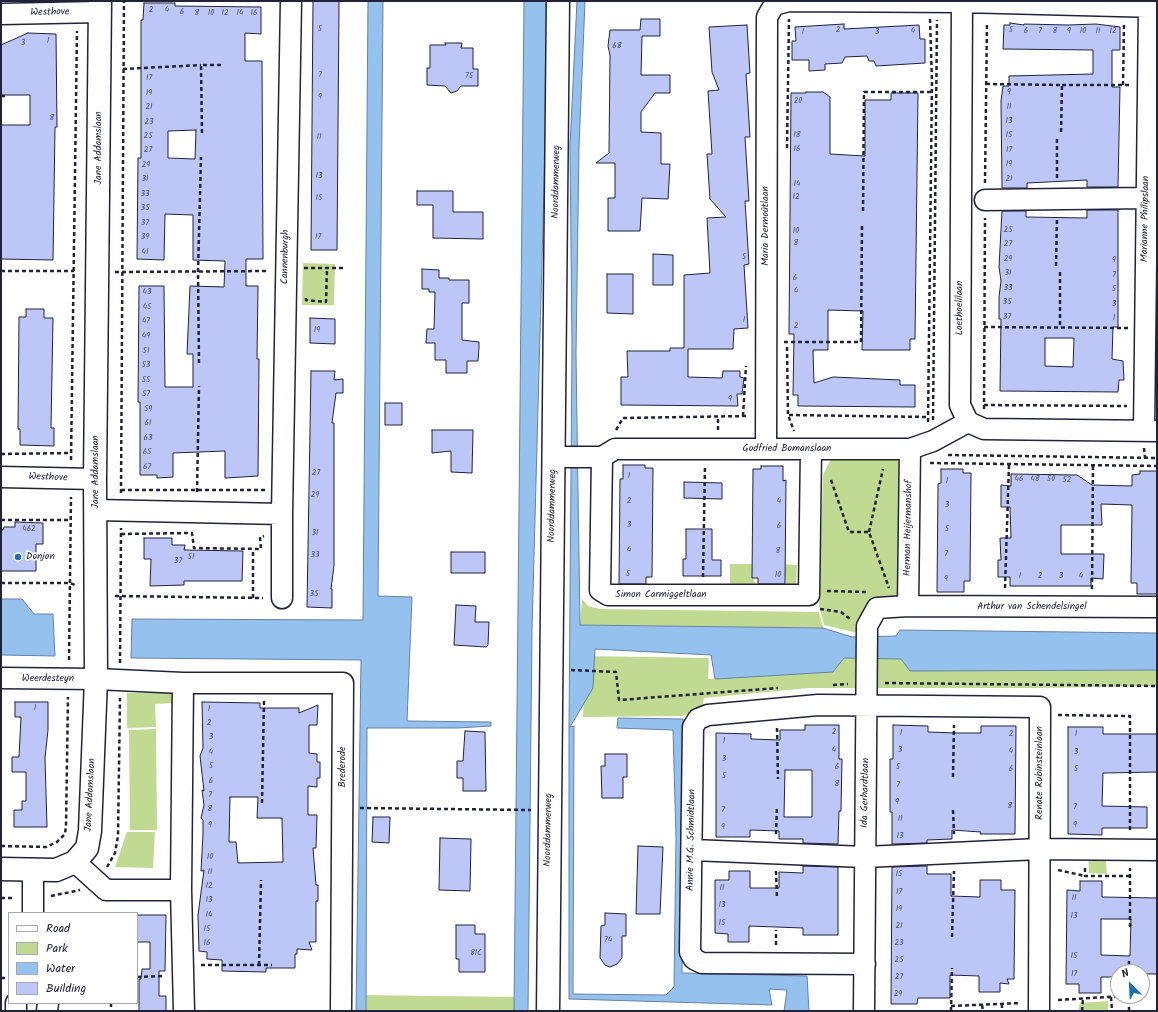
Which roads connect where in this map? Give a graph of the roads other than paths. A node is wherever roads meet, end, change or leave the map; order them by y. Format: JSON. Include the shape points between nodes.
{"nodes":[{"id":1,"x":291,"y":1,"type":"edge"},
{"id":2,"x":558,"y":1,"type":"edge"},
{"id":3,"x":962,"y":2,"type":"edge"},
{"id":4,"x":100,"y":7,"type":"edge"},
{"id":5,"x":1153,"y":7,"type":"edge"},
{"id":6,"x":1,"y":14,"type":"edge"},
{"id":7,"x":1146,"y":198,"type":"junction"},
{"id":8,"x":985,"y":200,"type":"road end"},
{"id":9,"x":976,"y":426,"type":"junction"},
{"id":10,"x":1150,"y":431,"type":"edge"},
{"id":11,"x":766,"y":448,"type":"junction"},
{"id":12,"x":811,"y":449,"type":"junction"},
{"id":13,"x":560,"y":456,"type":"junction"},
{"id":14,"x":916,"y":456,"type":"junction"},
{"id":15,"x":594,"y":457,"type":"junction"},
{"id":16,"x":1,"y":477,"type":"edge"},
{"id":17,"x":95,"y":479,"type":"junction"},
{"id":18,"x":96,"y":510,"type":"junction"},
{"id":19,"x":282,"y":514,"type":"junction"},
{"id":20,"x":282,"y":598,"type":"road end"},
{"id":21,"x":908,"y":599,"type":"junction"},
{"id":22,"x":1157,"y":607,"type":"edge"},
{"id":23,"x":1,"y":678,"type":"edge"},
{"id":24,"x":96,"y":679,"type":"junction"},
{"id":25,"x":183,"y":684,"type":"junction"},
{"id":26,"x":867,"y":705,"type":"junction"},
{"id":27,"x":1040,"y":849,"type":"junction"},
{"id":28,"x":692,"y":850,"type":"junction"},
{"id":29,"x":1157,"y":850,"type":"edge"},
{"id":30,"x":865,"y":857,"type":"junction"},
{"id":31,"x":75,"y":862,"type":"junction"},
{"id":32,"x":1,"y":869,"type":"edge"},
{"id":33,"x":33,"y":870,"type":"junction"},
{"id":34,"x":181,"y":890,"type":"junction"},
{"id":35,"x":33,"y":912,"type":"edge"},
{"id":36,"x":864,"y":964,"type":"junction"},
{"id":37,"x":1039,"y":1006,"type":"edge"},
{"id":38,"x":184,"y":1011,"type":"edge"},
{"id":39,"x":341,"y":1011,"type":"edge"},
{"id":40,"x":548,"y":1011,"type":"edge"},
{"id":41,"x":864,"y":1011,"type":"edge"}],
"edges":[{"from":1,"to":19,"type":"street","name":"Cannenburgh"},
{"from":2,"to":13,"type":"street","name":"Noorddammerweg"},
{"from":3,"to":5,"type":"street"},
{"from":3,"to":9,"type":"street","name":"Loethoelilaan","via":[[960,405]]},
{"from":3,"to":11,"type":"street","name":"Maria Dermoûtlaan","via":[[789,1],[774,6],[767,17]]},
{"from":4,"to":6,"type":"street","name":"Westhove","via":[[77,13]]},
{"from":4,"to":17,"type":"street","name":"Jane Addamslaan"},
{"from":5,"to":7,"type":"street","name":"Marianne Philipslaan","via":[[1148,84]]},
{"from":7,"to":8,"type":"street"},
{"from":7,"to":10,"type":"street","name":"Marianne Philipslaan","via":[[1144,406]]},
{"from":9,"to":10,"type":"street"},
{"from":9,"to":14,"type":"street","name":"Godfried Bomanslaan","via":[[933,441]]},
{"from":11,"to":12,"type":"street","name":"Godfried Bomanslaan"},
{"from":11,"to":15,"type":"street","name":"Godfried Bomanslaan","via":[[615,449]]},
{"from":12,"to":14,"type":"street","name":"Godfried Bomanslaan"},
{"from":12,"to":15,"type":"street","name":"Simon Carmiggeltlaan","via":[[811,592],[608,595],[600,590]]},
{"from":13,"to":15,"type":"street"},
{"from":13,"to":40,"type":"street","name":"Noorddammerweg"},
{"from":14,"to":21,"type":"street","name":"Herman Heijermanshof"},
{"from":16,"to":17,"type":"street","name":"Westhove"},
{"from":17,"to":18,"type":"street","name":"Jane Addamslaan"},
{"from":18,"to":19,"type":"street"},
{"from":18,"to":24,"type":"street","name":"Jane Addamslaan"},
{"from":19,"to":20,"type":"street","name":"Cannenburgh"},
{"from":21,"to":22,"type":"street","name":"Arthur van Schendelsingel"},
{"from":21,"to":26,"type":"street","name":"Ida Gerhardtlaan","via":[[877,608],[861,622],[867,667]]},
{"from":23,"to":24,"type":"street","name":"Weerdesteyn"},
{"from":24,"to":25,"type":"street","name":"Brederode"},
{"from":24,"to":31,"type":"street","name":"Jane Addamslaan","via":[[90,832],[86,848]]},
{"from":25,"to":34,"type":"street"},
{"from":25,"to":39,"type":"street","name":"Brederode","via":[[342,683]]},
{"from":26,"to":27,"type":"street","name":"Renate Rubinsteinlaan","via":[[1040,707]]},
{"from":26,"to":28,"type":"street","name":"Annie M.G. Schmidtlaan","via":[[818,705],[708,715],[698,719],[693,727]]},
{"from":26,"to":30,"type":"street","name":"Ida Gerhardtlaan"},
{"from":27,"to":29,"type":"street"},
{"from":27,"to":30,"type":"street"},
{"from":27,"to":37,"type":"street","name":"Renate Rubinsteinlaan"},
{"from":28,"to":30,"type":"street"},
{"from":28,"to":36,"type":"street","name":"Annie M.G. Schmidtlaan","via":[[690,952],[694,960],[702,963]]},
{"from":30,"to":36,"type":"street","name":"Ida Gerhardtlaan"},
{"from":31,"to":33,"type":"street","via":[[56,870]]},
{"from":31,"to":34,"type":"street","via":[[106,890]]},
{"from":32,"to":33,"type":"street"},
{"from":33,"to":35,"type":"street"},
{"from":34,"to":38,"type":"street"},
{"from":36,"to":41,"type":"street","name":"Ida Gerhardtlaan"}]}
